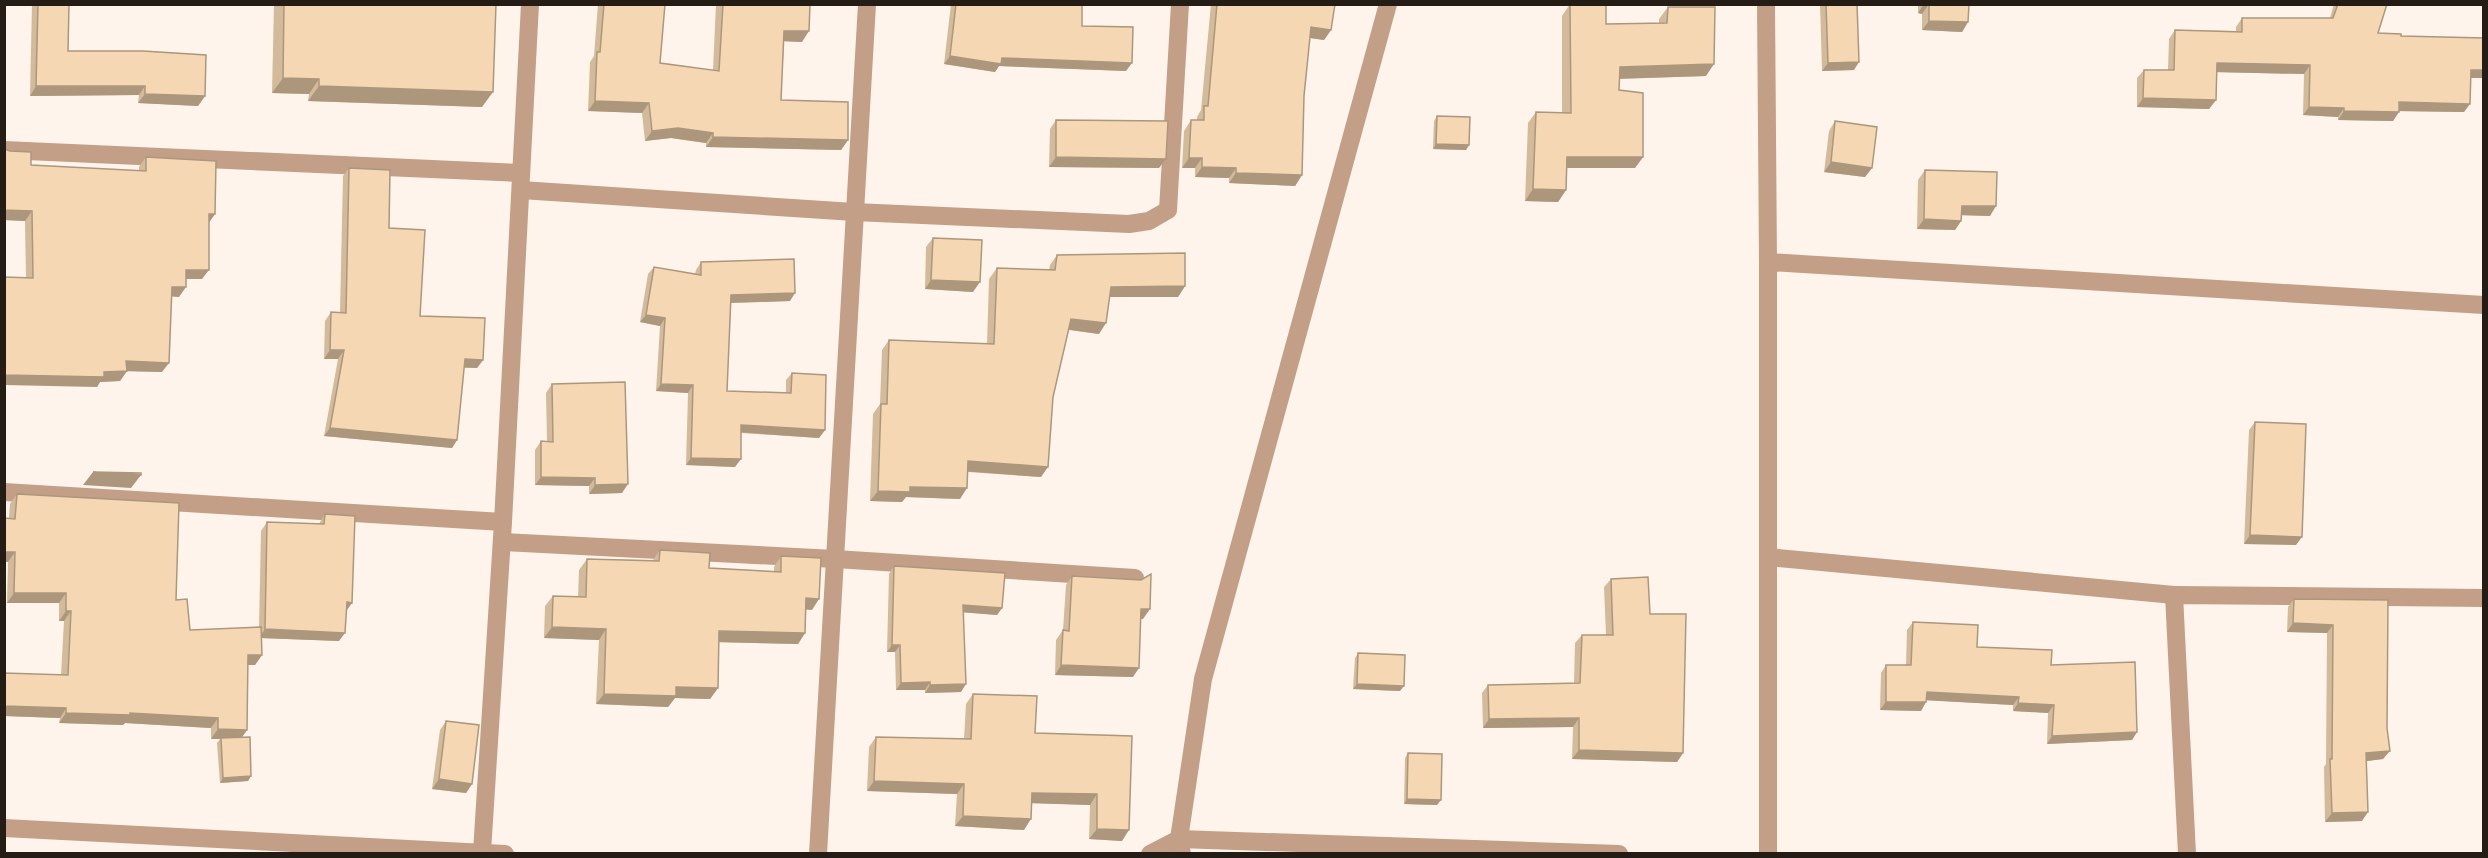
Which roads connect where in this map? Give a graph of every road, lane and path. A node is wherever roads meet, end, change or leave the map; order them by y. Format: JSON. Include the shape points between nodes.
{"nodes":[{"id":1,"x":530,"y":4,"type":"edge"},
{"id":2,"x":867,"y":4,"type":"edge"},
{"id":3,"x":1180,"y":4,"type":"edge"},
{"id":4,"x":1388,"y":4,"type":"edge"},
{"id":5,"x":1767,"y":4,"type":"edge"},
{"id":6,"x":4,"y":150,"type":"edge"},
{"id":7,"x":521,"y":182,"type":"junction"},
{"id":8,"x":854,"y":212,"type":"junction"},
{"id":9,"x":1768,"y":262,"type":"junction"},
{"id":10,"x":2484,"y":304,"type":"edge"},
{"id":11,"x":4,"y":492,"type":"edge"},
{"id":12,"x":503,"y":522,"type":"junction"},
{"id":13,"x":502,"y":542,"type":"junction"},
{"id":14,"x":1768,"y":557,"type":"junction"},
{"id":15,"x":835,"y":559,"type":"junction"},
{"id":16,"x":1135,"y":578,"type":"edge"},
{"id":17,"x":2174,"y":595,"type":"junction"},
{"id":18,"x":2484,"y":598,"type":"edge"},
{"id":19,"x":4,"y":828,"type":"edge"},
{"id":20,"x":208,"y":846,"type":"edge"},
{"id":21,"x":1180,"y":846,"type":"edge"},
{"id":22,"x":482,"y":852,"type":"edge"},
{"id":23,"x":505,"y":854,"type":"edge"},
{"id":24,"x":818,"y":854,"type":"edge"},
{"id":25,"x":1150,"y":854,"type":"edge"},
{"id":26,"x":1619,"y":854,"type":"edge"},
{"id":27,"x":1768,"y":854,"type":"edge"},
{"id":28,"x":2187,"y":854,"type":"edge"}],
"edges":[{"from":1,"to":7,"type":"street"},
{"from":2,"to":8,"type":"street"},
{"from":3,"to":8,"type":"street","via":[[1168,210],[1149,221],[1129,225]]},
{"from":4,"to":21,"type":"street","via":[[1203,679]]},
{"from":5,"to":9,"type":"street"},
{"from":6,"to":7,"type":"street"},
{"from":7,"to":8,"type":"street"},
{"from":7,"to":12,"type":"street"},
{"from":8,"to":15,"type":"street"},
{"from":9,"to":10,"type":"street"},
{"from":9,"to":14,"type":"street"},
{"from":11,"to":12,"type":"street"},
{"from":12,"to":13,"type":"street"},
{"from":13,"to":15,"type":"street"},
{"from":13,"to":22,"type":"street"},
{"from":14,"to":17,"type":"street"},
{"from":14,"to":27,"type":"street"},
{"from":15,"to":16,"type":"street"},
{"from":15,"to":24,"type":"street"},
{"from":17,"to":18,"type":"street"},
{"from":17,"to":28,"type":"street"},
{"from":19,"to":20,"type":"street"},
{"from":20,"to":22,"type":"street"},
{"from":21,"to":25,"type":"street"},
{"from":21,"to":26,"type":"street"},
{"from":22,"to":23,"type":"street"}]}
